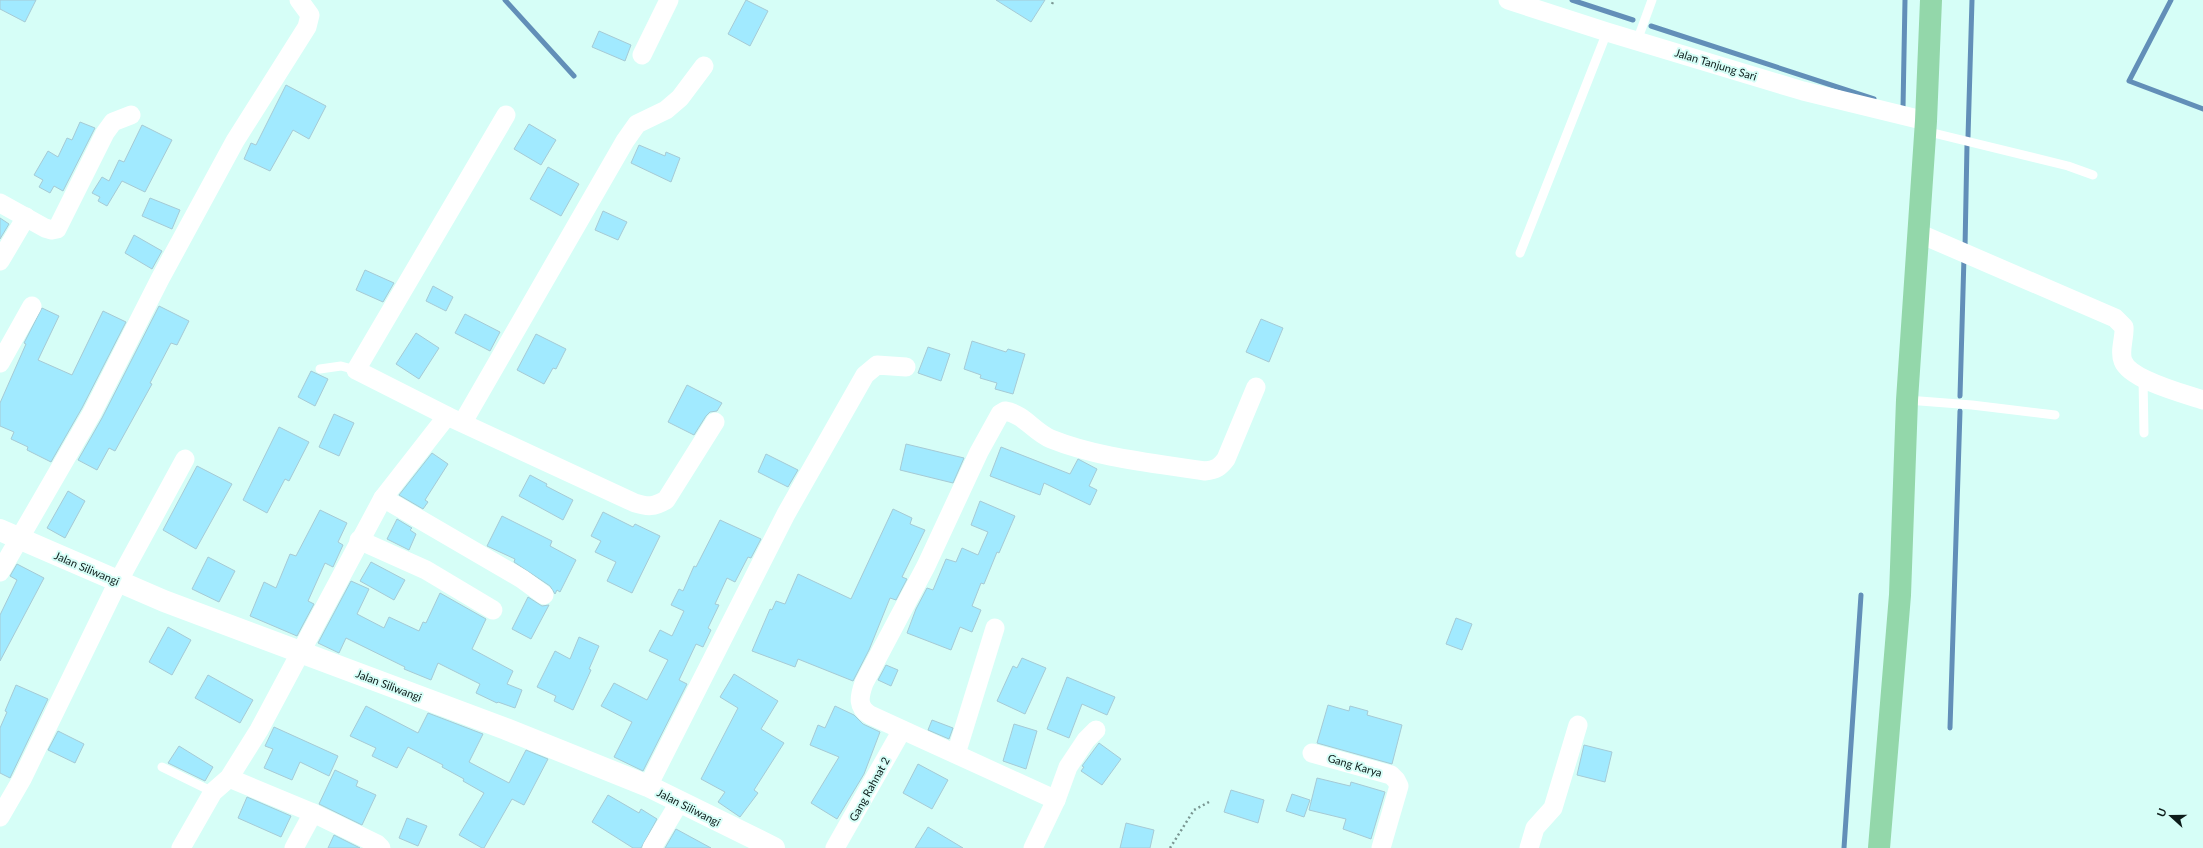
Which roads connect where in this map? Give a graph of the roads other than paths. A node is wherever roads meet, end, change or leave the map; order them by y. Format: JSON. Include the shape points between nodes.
{"nodes":[{"id":1,"x":299,"y":0,"type":"edge"},
{"id":2,"x":669,"y":0,"type":"edge"},
{"id":3,"x":1508,"y":0,"type":"edge"},
{"id":4,"x":1652,"y":0,"type":"edge"},
{"id":5,"x":1931,"y":0,"type":"edge"},
{"id":6,"x":1607,"y":32,"type":"junction"},
{"id":7,"x":1637,"y":41,"type":"junction"},
{"id":8,"x":642,"y":55,"type":"dead end"},
{"id":9,"x":704,"y":66,"type":"dead end"},
{"id":10,"x":132,"y":115,"type":"dead end"},
{"id":11,"x":506,"y":115,"type":"dead end"},
{"id":12,"x":1925,"y":126,"type":"junction"},
{"id":13,"x":2093,"y":175,"type":"dead end"},
{"id":14,"x":0,"y":203,"type":"edge"},
{"id":15,"x":26,"y":217,"type":"junction"},
{"id":16,"x":1918,"y":233,"type":"junction"},
{"id":17,"x":1520,"y":253,"type":"dead end"},
{"id":18,"x":0,"y":261,"type":"edge"},
{"id":19,"x":32,"y":306,"type":"dead end"},
{"id":20,"x":0,"y":364,"type":"edge"},
{"id":21,"x":906,"y":367,"type":"dead end"},
{"id":22,"x":320,"y":369,"type":"dead end"},
{"id":23,"x":356,"y":370,"type":"junction"},
{"id":24,"x":2143,"y":378,"type":"junction"},
{"id":25,"x":1256,"y":387,"type":"dead end"},
{"id":26,"x":1907,"y":400,"type":"junction"},
{"id":27,"x":2203,"y":400,"type":"edge"},
{"id":28,"x":2055,"y":415,"type":"dead end"},
{"id":29,"x":455,"y":419,"type":"junction"},
{"id":30,"x":715,"y":422,"type":"dead end"},
{"id":31,"x":2144,"y":433,"type":"dead end"},
{"id":32,"x":186,"y":459,"type":"dead end"},
{"id":33,"x":383,"y":498,"type":"junction"},
{"id":34,"x":0,"y":530,"type":"edge"},
{"id":35,"x":20,"y":540,"type":"junction"},
{"id":36,"x":359,"y":540,"type":"junction"},
{"id":37,"x":0,"y":572,"type":"edge"},
{"id":38,"x":118,"y":582,"type":"junction"},
{"id":39,"x":544,"y":595,"type":"dead end"},
{"id":40,"x":493,"y":610,"type":"dead end"},
{"id":41,"x":994,"y":628,"type":"dead end"},
{"id":42,"x":299,"y":651,"type":"junction"},
{"id":43,"x":1578,"y":725,"type":"dead end"},
{"id":44,"x":902,"y":730,"type":"junction"},
{"id":45,"x":1096,"y":730,"type":"dead end"},
{"id":46,"x":1312,"y":753,"type":"dead end"},
{"id":47,"x":956,"y":754,"type":"junction"},
{"id":48,"x":162,"y":767,"type":"dead end"},
{"id":49,"x":229,"y":778,"type":"junction"},
{"id":50,"x":648,"y":786,"type":"junction"},
{"id":51,"x":213,"y":792,"type":"junction"},
{"id":52,"x":1056,"y":800,"type":"junction"},
{"id":53,"x":679,"y":802,"type":"junction"},
{"id":54,"x":313,"y":813,"type":"junction"},
{"id":55,"x":0,"y":817,"type":"edge"},
{"id":56,"x":181,"y":848,"type":"edge"},
{"id":57,"x":294,"y":848,"type":"edge"},
{"id":58,"x":381,"y":848,"type":"edge"},
{"id":59,"x":652,"y":848,"type":"edge"},
{"id":60,"x":774,"y":848,"type":"edge"},
{"id":61,"x":836,"y":848,"type":"edge"},
{"id":62,"x":1032,"y":848,"type":"edge"},
{"id":63,"x":1381,"y":848,"type":"edge"},
{"id":64,"x":1529,"y":848,"type":"edge"},
{"id":65,"x":1879,"y":848,"type":"edge"}],
"edges":[{"from":1,"to":35,"type":"street","via":[[310,15],[307,26],[235,140],[92,413]]},
{"from":2,"to":8,"type":"street"},
{"from":3,"to":6,"type":"street","name":"Jalan Tanjung Sari"},
{"from":4,"to":7,"type":"lane"},
{"from":5,"to":12,"type":"main road"},
{"from":6,"to":7,"type":"street","name":"Jalan Tanjung Sari"},
{"from":6,"to":17,"type":"lane"},
{"from":7,"to":12,"type":"street","name":"Jalan Tanjung Sari"},
{"from":9,"to":29,"type":"street","via":[[680,98],[666,110],[637,124],[625,140]]},
{"from":10,"to":15,"type":"street","via":[[113,122],[105,133],[57,229],[52,230]]},
{"from":11,"to":23,"type":"street"},
{"from":12,"to":13,"type":"lane"},
{"from":12,"to":16,"type":"main road"},
{"from":14,"to":15,"type":"street"},
{"from":15,"to":18,"type":"street"},
{"from":16,"to":24,"type":"street","via":[[2115,318],[2125,329],[2123,361]]},
{"from":16,"to":26,"type":"main road"},
{"from":19,"to":20,"type":"street"},
{"from":21,"to":50,"type":"street","via":[[877,365],[865,375],[786,514]]},
{"from":22,"to":23,"type":"lane","via":[[341,366]]},
{"from":23,"to":29,"type":"street"},
{"from":24,"to":27,"type":"street","via":[[2168,390]]},
{"from":24,"to":31,"type":"lane"},
{"from":25,"to":44,"type":"street","via":[[1226,459],[1220,466],[1205,471],[1074,447],[1038,432],[1021,416],[1005,411],[1000,414],[860,695],[863,710]]},
{"from":26,"to":28,"type":"lane"},
{"from":26,"to":65,"type":"main road","via":[[1900,595]]},
{"from":29,"to":30,"type":"street","via":[[647,507],[656,506],[666,500]]},
{"from":29,"to":33,"type":"street"},
{"from":32,"to":38,"type":"street"},
{"from":33,"to":36,"type":"street"},
{"from":33,"to":39,"type":"street"},
{"from":34,"to":35,"type":"street","name":"Jalan Siliwangi"},
{"from":35,"to":37,"type":"street"},
{"from":35,"to":38,"type":"street","name":"Jalan Siliwangi"},
{"from":36,"to":40,"type":"street","via":[[426,570]]},
{"from":36,"to":42,"type":"street"},
{"from":38,"to":42,"type":"street","name":"Jalan Siliwangi"},
{"from":38,"to":55,"type":"street","via":[[22,779]]},
{"from":41,"to":47,"type":"street"},
{"from":42,"to":49,"type":"street","via":[[259,730]]},
{"from":42,"to":50,"type":"street","name":"Jalan Siliwangi"},
{"from":43,"to":64,"type":"street","via":[[1553,808],[1535,828]]},
{"from":44,"to":47,"type":"street"},
{"from":44,"to":61,"type":"street","name":"Gang Rahnat 2"},
{"from":45,"to":52,"type":"street","via":[[1068,767]]},
{"from":46,"to":63,"type":"street","name":"Gang Karya","via":[[1391,776],[1396,780],[1399,786]]},
{"from":47,"to":52,"type":"street"},
{"from":48,"to":51,"type":"lane"},
{"from":49,"to":51,"type":"street"},
{"from":49,"to":54,"type":"street"},
{"from":50,"to":53,"type":"street","name":"Jalan Siliwangi"},
{"from":51,"to":56,"type":"street"},
{"from":52,"to":62,"type":"street"},
{"from":53,"to":59,"type":"street"},
{"from":53,"to":60,"type":"street","name":"Jalan Siliwangi"},
{"from":54,"to":57,"type":"street"},
{"from":54,"to":58,"type":"street"}]}
